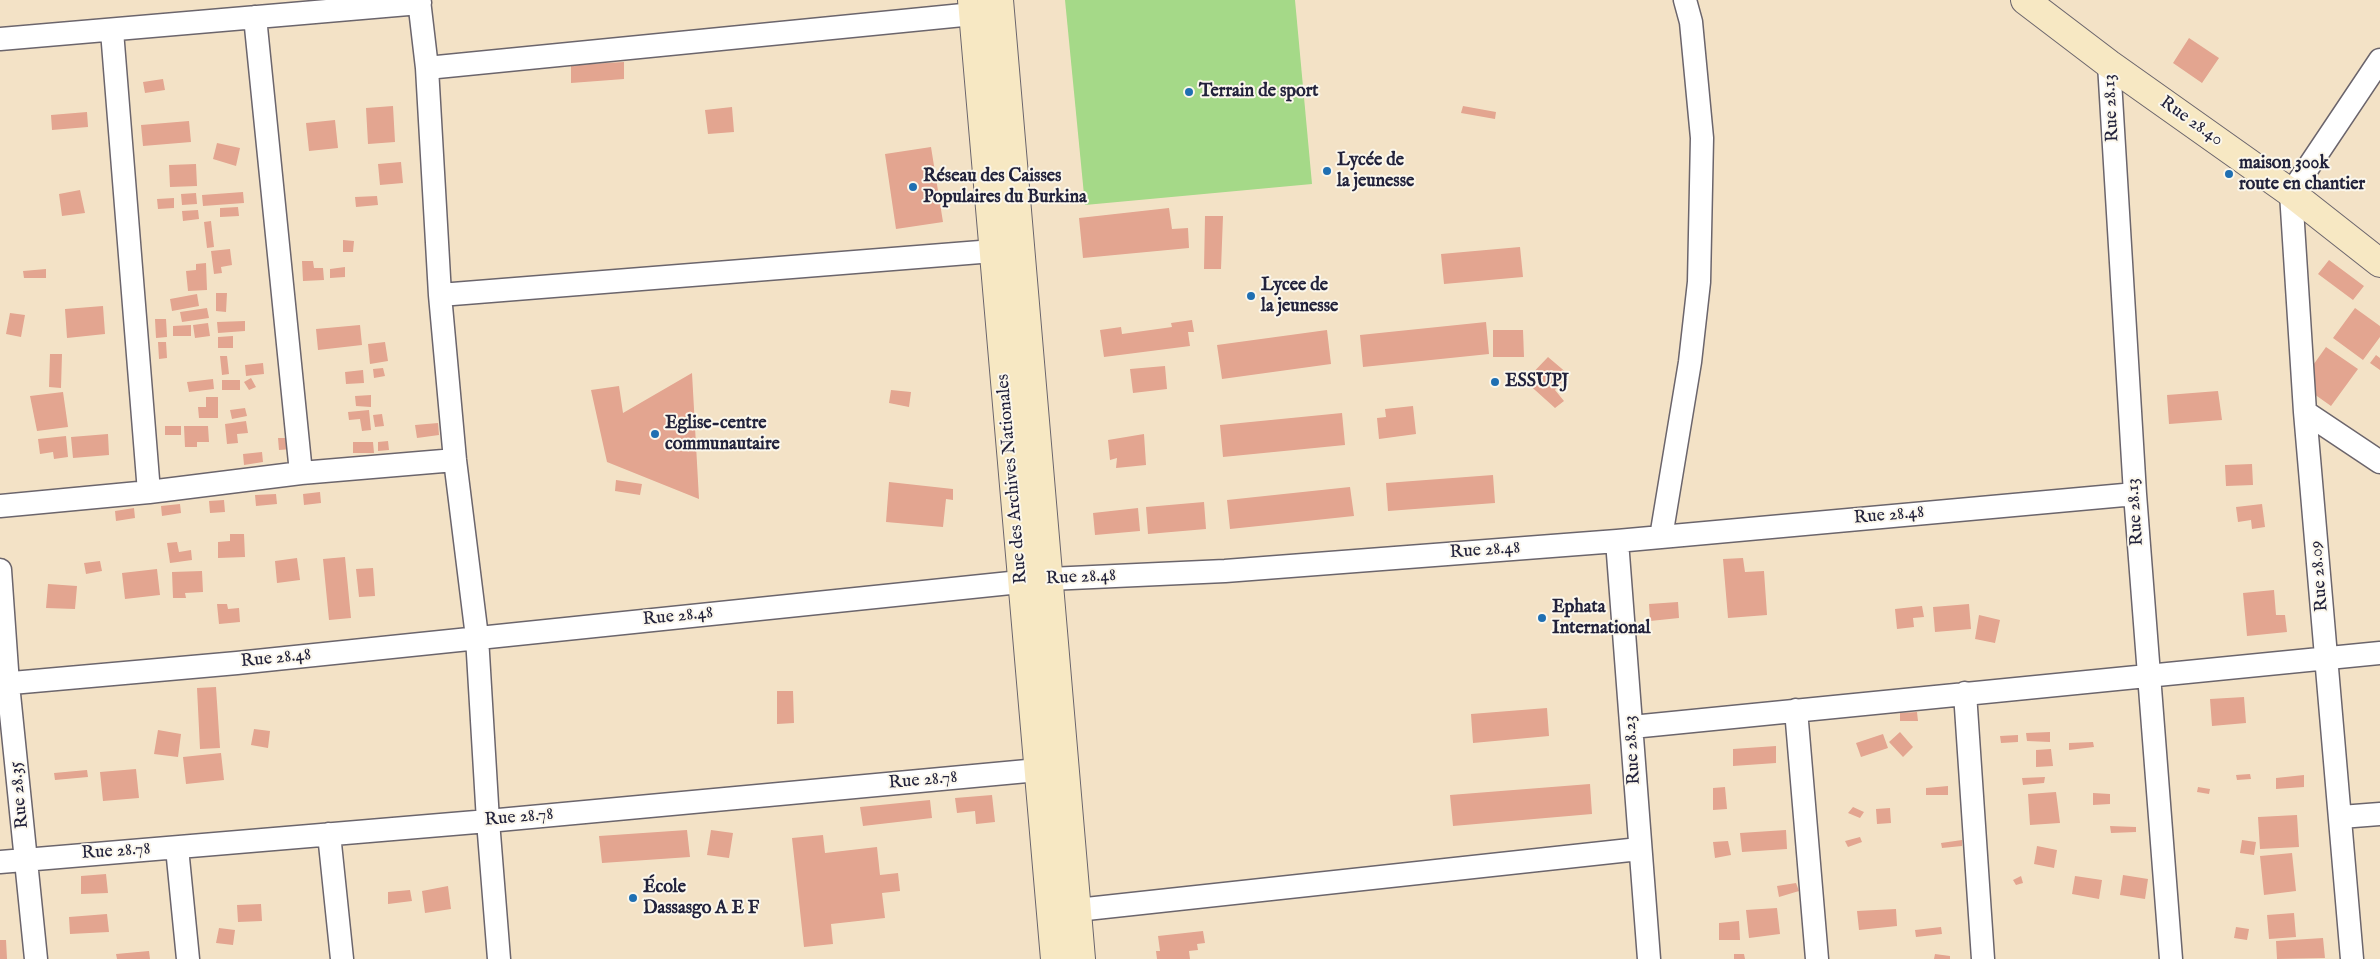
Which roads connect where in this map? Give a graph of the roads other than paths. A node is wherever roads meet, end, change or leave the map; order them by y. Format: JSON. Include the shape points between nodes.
{"nodes":[{"id":1,"x":999,"y":0,"type":"edge"},
{"id":2,"x":1685,"y":0,"type":"edge"},
{"id":3,"x":2025,"y":0,"type":"edge"},
{"id":4,"x":419,"y":2,"type":"edge"},
{"id":5,"x":972,"y":7,"type":"edge"},
{"id":6,"x":255,"y":17,"type":"junction"},
{"id":7,"x":112,"y":31,"type":"junction"},
{"id":8,"x":0,"y":39,"type":"edge"},
{"id":9,"x":2109,"y":64,"type":"junction"},
{"id":10,"x":2379,"y":64,"type":"edge"},
{"id":11,"x":427,"y":68,"type":"junction"},
{"id":12,"x":2291,"y":193,"type":"junction"},
{"id":13,"x":994,"y":251,"type":"junction"},
{"id":14,"x":2380,"y":263,"type":"edge"},
{"id":15,"x":440,"y":295,"type":"junction"},
{"id":16,"x":2306,"y":412,"type":"junction"},
{"id":17,"x":455,"y":460,"type":"junction"},
{"id":18,"x":2380,"y":462,"type":"edge"},
{"id":19,"x":301,"y":473,"type":"junction"},
{"id":20,"x":149,"y":492,"type":"junction"},
{"id":21,"x":2135,"y":494,"type":"junction"},
{"id":22,"x":0,"y":506,"type":"edge"},
{"id":23,"x":1661,"y":537,"type":"junction"},
{"id":24,"x":1617,"y":541,"type":"junction"},
{"id":25,"x":0,"y":570,"type":"edge"},
{"id":26,"x":1049,"y":579,"type":"junction"},
{"id":27,"x":1022,"y":582,"type":"junction"},
{"id":28,"x":477,"y":637,"type":"junction"},
{"id":29,"x":2380,"y":653,"type":"edge"},
{"id":30,"x":2327,"y":658,"type":"junction"},
{"id":31,"x":2149,"y":676,"type":"junction"},
{"id":32,"x":4,"y":684,"type":"edge"},
{"id":33,"x":1964,"y":693,"type":"junction"},
{"id":34,"x":1796,"y":710,"type":"junction"},
{"id":35,"x":1632,"y":727,"type":"junction"},
{"id":36,"x":1038,"y":770,"type":"junction"},
{"id":37,"x":2380,"y":814,"type":"edge"},
{"id":38,"x":2341,"y":817,"type":"junction"},
{"id":39,"x":488,"y":821,"type":"junction"},
{"id":40,"x":329,"y":834,"type":"junction"},
{"id":41,"x":177,"y":848,"type":"junction"},
{"id":42,"x":1639,"y":849,"type":"junction"},
{"id":43,"x":26,"y":859,"type":"junction"},
{"id":44,"x":0,"y":862,"type":"edge"},
{"id":45,"x":1077,"y":910,"type":"junction"},
{"id":46,"x":36,"y":959,"type":"edge"},
{"id":47,"x":188,"y":959,"type":"edge"},
{"id":48,"x":342,"y":959,"type":"edge"},
{"id":49,"x":499,"y":959,"type":"edge"},
{"id":50,"x":1055,"y":959,"type":"edge"},
{"id":51,"x":1081,"y":959,"type":"edge"},
{"id":52,"x":1649,"y":959,"type":"edge"},
{"id":53,"x":1817,"y":959,"type":"edge"},
{"id":54,"x":1983,"y":959,"type":"edge"},
{"id":55,"x":2171,"y":959,"type":"edge"},
{"id":56,"x":2352,"y":959,"type":"edge"}],
"edges":[{"from":1,"to":26,"type":"street","name":"Rue des Archives Nationales"},
{"from":2,"to":23,"type":"street","via":[[1702,138],[1699,282],[1689,371]]},
{"from":3,"to":9,"type":"street","name":"Rue 28.40"},
{"from":4,"to":6,"type":"street"},
{"from":4,"to":11,"type":"street"},
{"from":5,"to":11,"type":"street"},
{"from":5,"to":13,"type":"street","name":"Rue des Archives Nationales"},
{"from":6,"to":7,"type":"street"},
{"from":6,"to":19,"type":"street"},
{"from":7,"to":8,"type":"street"},
{"from":7,"to":20,"type":"street"},
{"from":9,"to":12,"type":"street","name":"Rue 28.40"},
{"from":9,"to":21,"type":"street","name":"Rue 28.13"},
{"from":10,"to":12,"type":"street"},
{"from":11,"to":15,"type":"street"},
{"from":12,"to":14,"type":"street","name":"Rue 28.40"},
{"from":12,"to":16,"type":"street","name":"Rue 28.09"},
{"from":13,"to":15,"type":"street"},
{"from":13,"to":27,"type":"street","name":"Rue des Archives Nationales"},
{"from":15,"to":17,"type":"street"},
{"from":16,"to":18,"type":"street"},
{"from":16,"to":30,"type":"street","name":"Rue 28.09"},
{"from":17,"to":19,"type":"street"},
{"from":17,"to":28,"type":"street"},
{"from":19,"to":20,"type":"street"},
{"from":20,"to":22,"type":"street"},
{"from":21,"to":23,"type":"street","name":"Rue 28.48"},
{"from":21,"to":31,"type":"street","name":"Rue 28.13"},
{"from":23,"to":24,"type":"street","name":"Rue 28.48"},
{"from":24,"to":26,"type":"street","name":"Rue 28.48","via":[[1225,570]]},
{"from":24,"to":35,"type":"street","name":"Rue 28.23"},
{"from":25,"to":32,"type":"street","name":"Rue 28.35"},
{"from":26,"to":27,"type":"street","name":"Rue 28.48"},
{"from":26,"to":45,"type":"street","name":"Rue des Archives Nationales"},
{"from":27,"to":28,"type":"street","name":"Rue 28.48"},
{"from":27,"to":36,"type":"street","name":"Rue des Archives Nationales"},
{"from":28,"to":32,"type":"street","name":"Rue 28.48"},
{"from":28,"to":39,"type":"street"},
{"from":29,"to":30,"type":"street"},
{"from":30,"to":31,"type":"street"},
{"from":30,"to":38,"type":"street","name":"Rue 28.09"},
{"from":31,"to":33,"type":"street"},
{"from":31,"to":55,"type":"street","name":"Rue 28.13"},
{"from":32,"to":43,"type":"street","name":"Rue 28.35"},
{"from":33,"to":34,"type":"street"},
{"from":33,"to":54,"type":"street"},
{"from":34,"to":35,"type":"street"},
{"from":34,"to":53,"type":"street"},
{"from":35,"to":42,"type":"street","name":"Rue 28.23"},
{"from":36,"to":39,"type":"street","name":"Rue 28.78"},
{"from":36,"to":50,"type":"street","name":"Rue des Archives Nationales"},
{"from":37,"to":38,"type":"street"},
{"from":38,"to":56,"type":"street","name":"Rue 28.09"},
{"from":39,"to":40,"type":"street","name":"Rue 28.78"},
{"from":39,"to":49,"type":"street"},
{"from":40,"to":41,"type":"street","name":"Rue 28.78"},
{"from":40,"to":48,"type":"street"},
{"from":41,"to":43,"type":"street","name":"Rue 28.78"},
{"from":41,"to":47,"type":"street"},
{"from":42,"to":45,"type":"street"},
{"from":42,"to":52,"type":"street","name":"Rue 28.23"},
{"from":43,"to":44,"type":"street","name":"Rue 28.78"},
{"from":43,"to":46,"type":"street","name":"Rue 28.35"},
{"from":45,"to":51,"type":"street","name":"Rue des Archives Nationales"}]}
